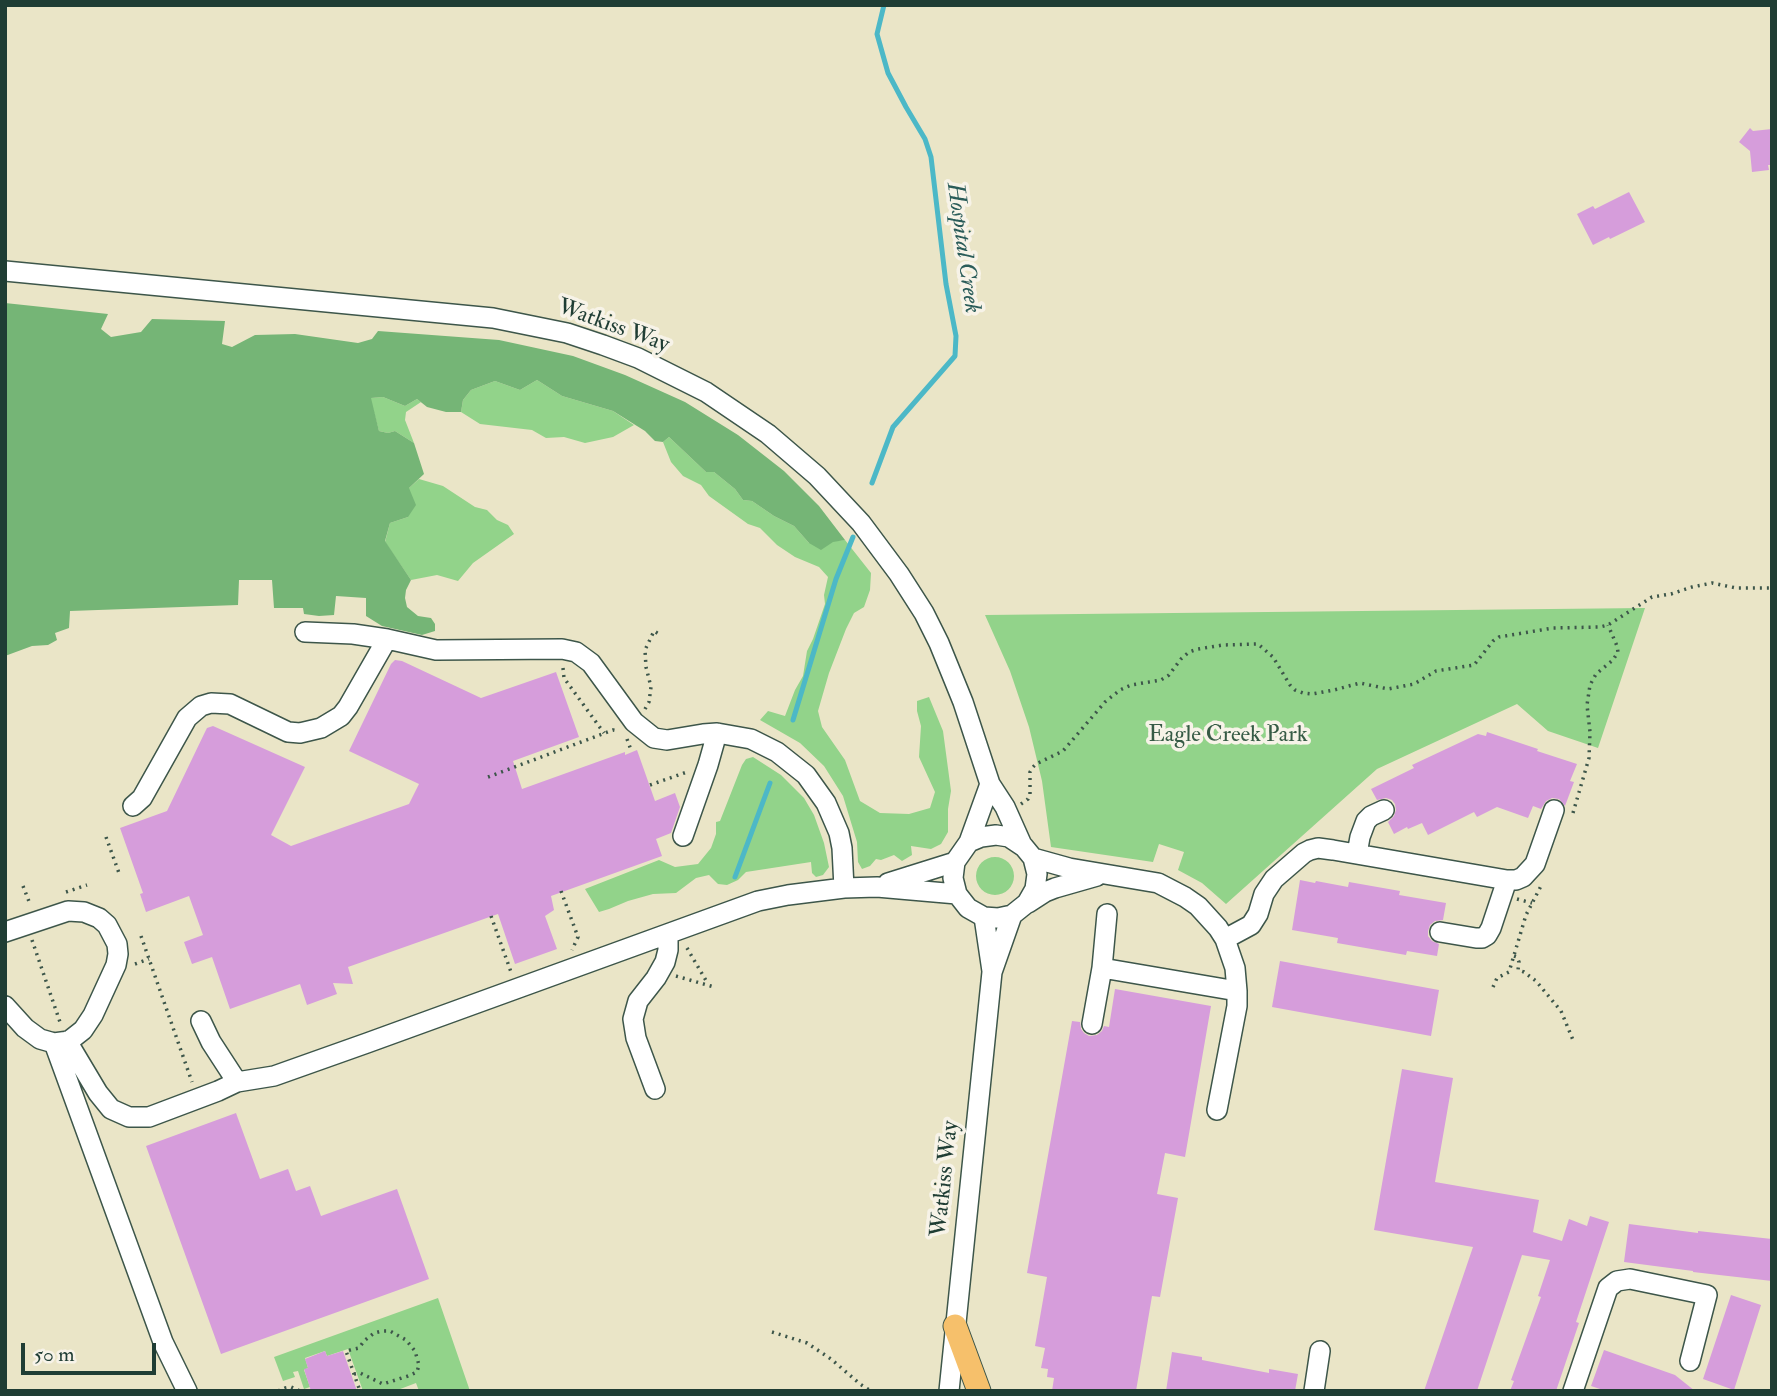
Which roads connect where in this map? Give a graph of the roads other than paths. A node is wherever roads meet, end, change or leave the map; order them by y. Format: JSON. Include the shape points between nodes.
{"nodes":[{"id":1,"x":5,"y":271,"type":"edge"},
{"id":2,"x":305,"y":632,"type":"dead end"},
{"id":3,"x":387,"y":639,"type":"junction"},
{"id":4,"x":717,"y":733,"type":"junction"},
{"id":5,"x":990,"y":783,"type":"junction"},
{"id":6,"x":133,"y":806,"type":"dead end"},
{"id":7,"x":1384,"y":810,"type":"dead end"},
{"id":8,"x":1562,"y":816,"type":"road end"},
{"id":9,"x":683,"y":836,"type":"dead end"},
{"id":10,"x":969,"y":842,"type":"junction"},
{"id":11,"x":1027,"y":852,"type":"junction"},
{"id":12,"x":1357,"y":854,"type":"junction"},
{"id":13,"x":956,"y":862,"type":"junction"},
{"id":14,"x":1105,"y":874,"type":"junction"},
{"id":15,"x":1507,"y":880,"type":"junction"},
{"id":16,"x":877,"y":887,"type":"junction"},
{"id":17,"x":844,"y":888,"type":"junction"},
{"id":18,"x":957,"y":894,"type":"junction"},
{"id":19,"x":1020,"y":909,"type":"junction"},
{"id":20,"x":1107,"y":914,"type":"dead end"},
{"id":21,"x":984,"y":917,"type":"junction"},
{"id":22,"x":17,"y":928,"type":"edge"},
{"id":23,"x":1440,"y":932,"type":"dead end"},
{"id":24,"x":676,"y":938,"type":"junction"},
{"id":25,"x":1224,"y":939,"type":"junction"},
{"id":26,"x":1102,"y":968,"type":"junction"},
{"id":27,"x":992,"y":972,"type":"junction"},
{"id":28,"x":1237,"y":991,"type":"junction"},
{"id":29,"x":5,"y":1006,"type":"edge"},
{"id":30,"x":201,"y":1021,"type":"dead end"},
{"id":31,"x":1092,"y":1024,"type":"dead end"},
{"id":32,"x":61,"y":1042,"type":"junction"},
{"id":33,"x":237,"y":1082,"type":"junction"},
{"id":34,"x":655,"y":1089,"type":"dead end"},
{"id":35,"x":1217,"y":1110,"type":"dead end"},
{"id":36,"x":955,"y":1326,"type":"junction"},
{"id":37,"x":1320,"y":1351,"type":"dead end"},
{"id":38,"x":1690,"y":1361,"type":"dead end"},
{"id":39,"x":187,"y":1391,"type":"edge"},
{"id":40,"x":949,"y":1391,"type":"edge"},
{"id":41,"x":979,"y":1391,"type":"edge"},
{"id":42,"x":1314,"y":1391,"type":"edge"},
{"id":43,"x":1573,"y":1391,"type":"edge"}],
"edges":[{"from":1,"to":5,"type":"street","name":"Watkiss Way","via":[[493,318],[567,333],[672,374],[777,441],[832,491],[874,539],[939,643]]},
{"from":2,"to":3,"type":"street"},
{"from":3,"to":4,"type":"street","via":[[432,650],[568,649],[591,663],[634,722],[654,738]]},
{"from":3,"to":6,"type":"street","via":[[348,707],[320,728],[288,732],[230,704],[201,706],[187,718]]},
{"from":4,"to":9,"type":"street"},
{"from":4,"to":17,"type":"street","via":[[763,744],[806,775],[827,803],[839,833]]},
{"from":5,"to":10,"type":"street"},
{"from":5,"to":11,"type":"street","name":"Watkiss Way"},
{"from":7,"to":12,"type":"street","via":[[1366,821]]},
{"from":8,"to":15,"type":"street","via":[[1535,864],[1523,877]]},
{"from":10,"to":11,"type":"street","via":[[996,835],[1009,837]]},
{"from":10,"to":13,"type":"street"},
{"from":11,"to":14,"type":"street","via":[[1053,865]]},
{"from":11,"to":19,"type":"street","via":[[1037,874],[1035,889]]},
{"from":12,"to":15,"type":"street"},
{"from":12,"to":25,"type":"street","via":[[1318,848],[1304,853],[1268,887],[1251,925]]},
{"from":13,"to":16,"type":"street"},
{"from":13,"to":18,"type":"street"},
{"from":14,"to":19,"type":"street","via":[[1045,892]]},
{"from":14,"to":25,"type":"street","via":[[1171,889],[1198,906]]},
{"from":15,"to":23,"type":"street","via":[[1487,934],[1476,938]]},
{"from":16,"to":17,"type":"street"},
{"from":16,"to":18,"type":"street"},
{"from":17,"to":24,"type":"street","via":[[758,901]]},
{"from":18,"to":21,"type":"street","via":[[968,908]]},
{"from":19,"to":21,"type":"street","via":[[998,918]]},
{"from":19,"to":27,"type":"street","name":"Watkiss Way"},
{"from":20,"to":26,"type":"street"},
{"from":21,"to":27,"type":"street","name":"Watkiss Way"},
{"from":22,"to":32,"type":"street","via":[[68,911],[85,912],[107,925],[117,944],[116,965],[93,1015],[77,1036]]},
{"from":24,"to":33,"type":"street","via":[[567,971],[374,1046],[274,1076]]},
{"from":24,"to":34,"type":"street","via":[[656,978],[638,1001],[633,1019]]},
{"from":25,"to":28,"type":"street","via":[[1235,968]]},
{"from":26,"to":28,"type":"street"},
{"from":26,"to":31,"type":"street"},
{"from":27,"to":36,"type":"street","name":"Watkiss Way"},
{"from":28,"to":35,"type":"street"},
{"from":29,"to":32,"type":"street","via":[[40,1039]]},
{"from":30,"to":33,"type":"street"},
{"from":32,"to":33,"type":"street","via":[[104,1102],[129,1117],[149,1116]]},
{"from":32,"to":39,"type":"street","via":[[163,1342]]},
{"from":36,"to":40,"type":"street","name":"Watkiss Way"},
{"from":36,"to":41,"type":"main road"},
{"from":37,"to":42,"type":"street"},
{"from":38,"to":43,"type":"street","via":[[1707,1295],[1629,1279],[1617,1281],[1608,1288]]}]}
